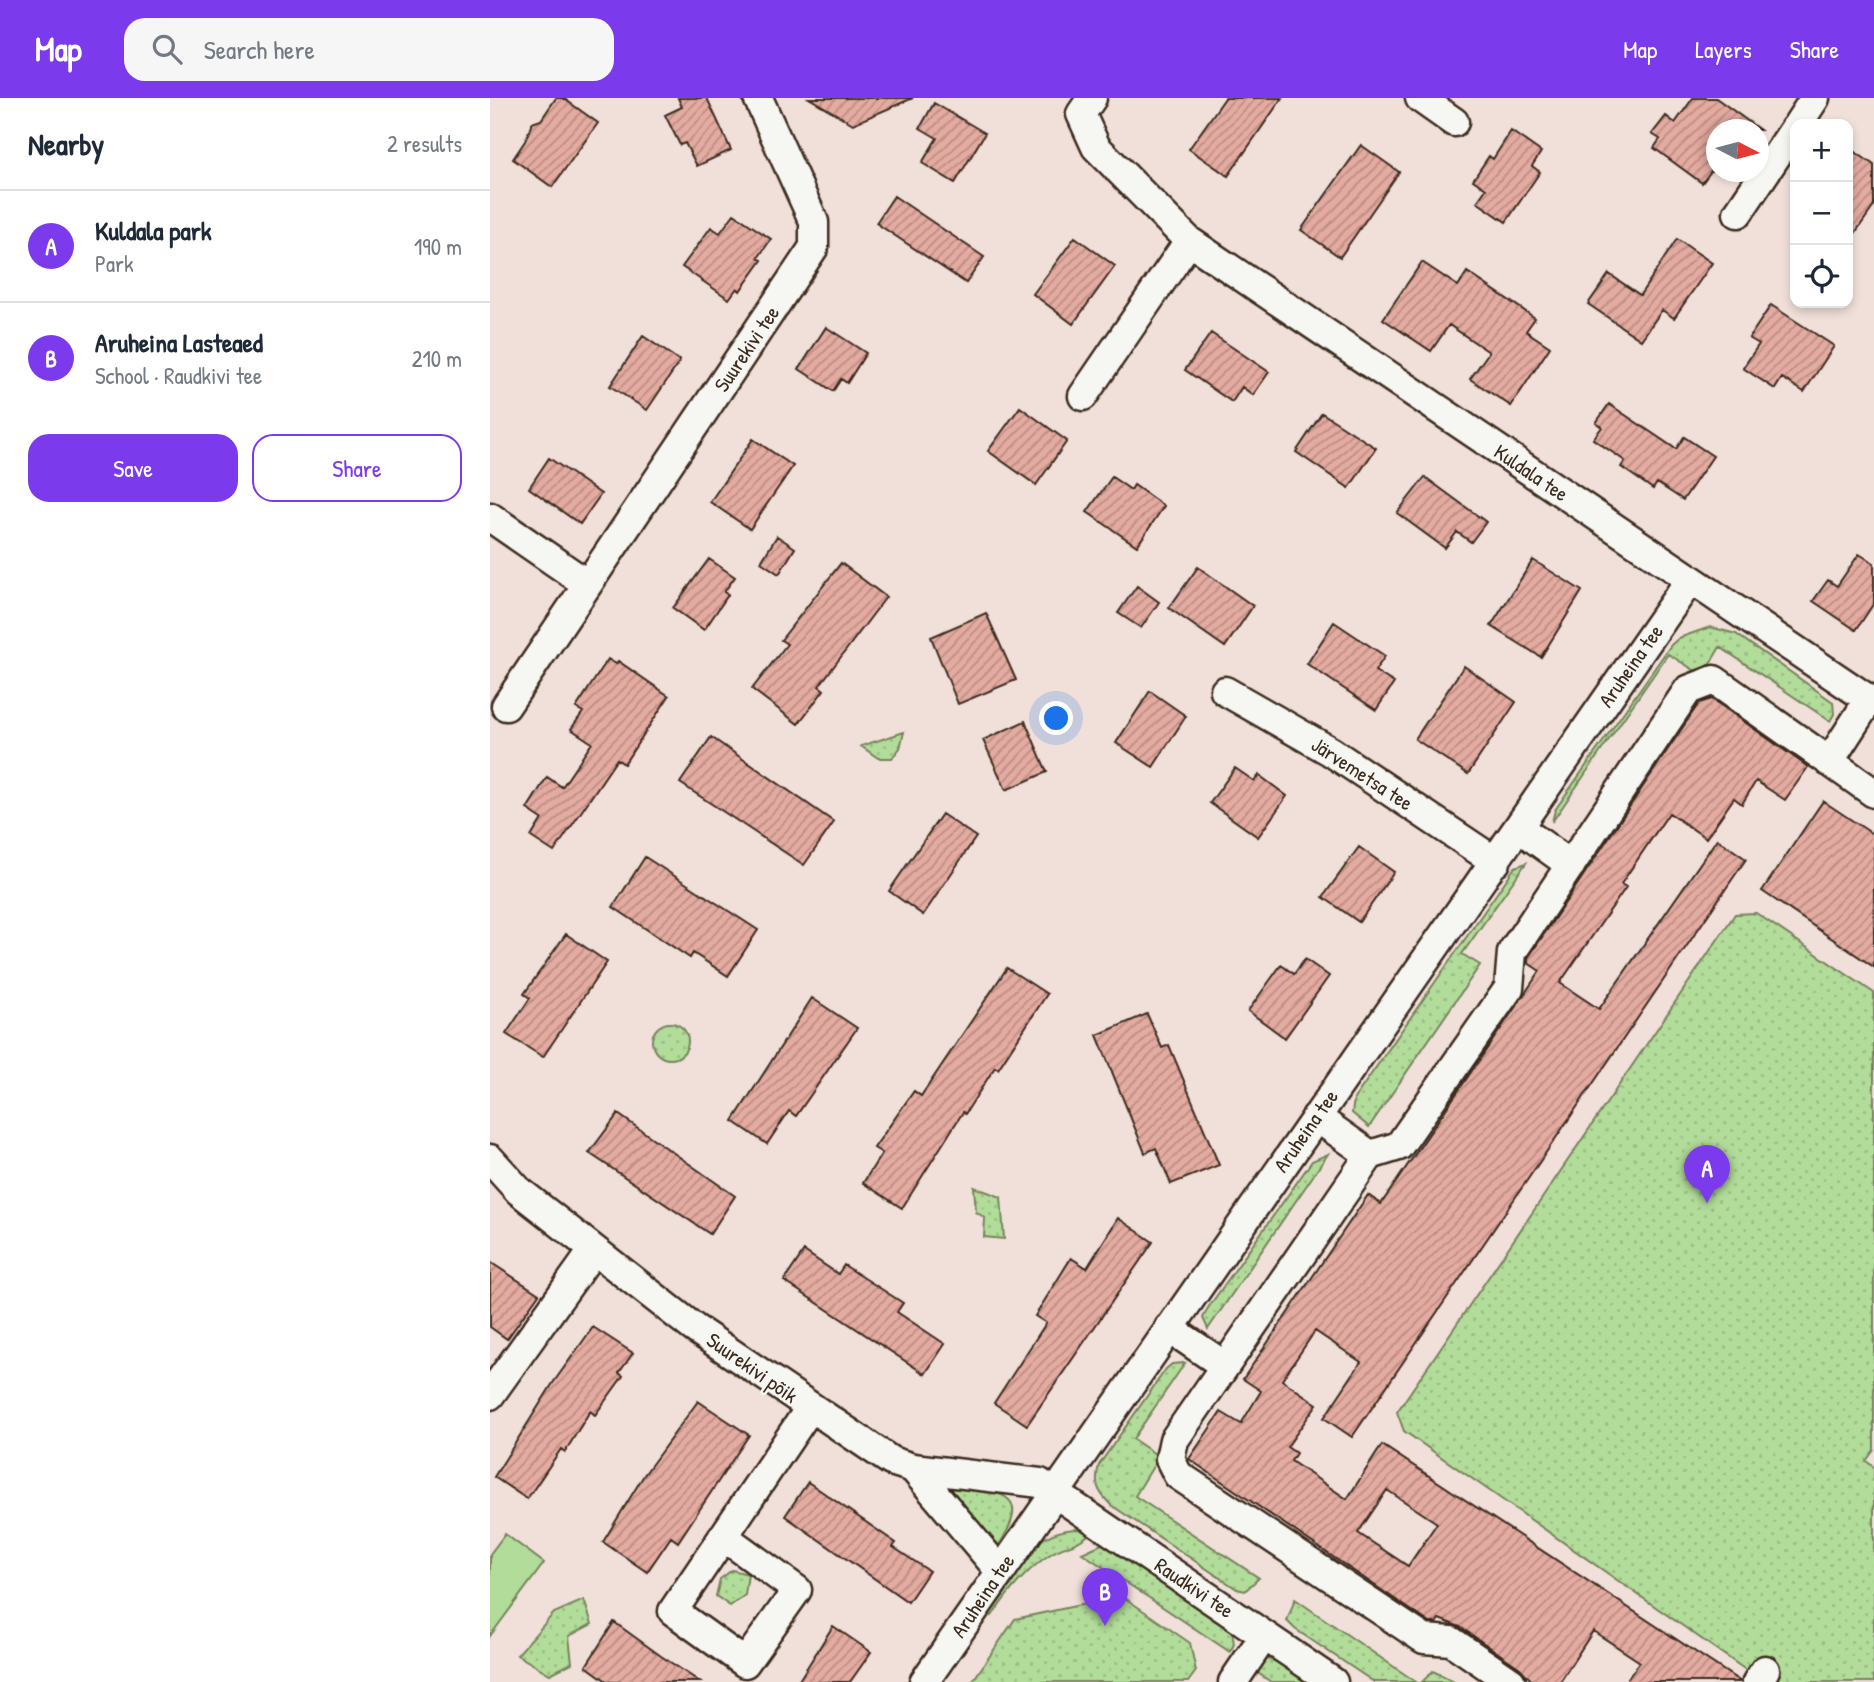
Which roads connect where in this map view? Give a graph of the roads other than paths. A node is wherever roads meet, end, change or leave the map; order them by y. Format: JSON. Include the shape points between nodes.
{"nodes":[{"id":1,"x":758,"y":98,"type":"edge"},
{"id":2,"x":1420,"y":98,"type":"edge"},
{"id":3,"x":1815,"y":98,"type":"edge"},
{"id":4,"x":1086,"y":106,"type":"edge"},
{"id":5,"x":1801,"y":119,"type":"edge"},
{"id":6,"x":1454,"y":121,"type":"dead end"},
{"id":7,"x":1790,"y":135,"type":"edge"},
{"id":8,"x":1738,"y":213,"type":"dead end"},
{"id":9,"x":1189,"y":241,"type":"junction"},
{"id":10,"x":1083,"y":396,"type":"dead end"},
{"id":11,"x":490,"y":517,"type":"edge"},
{"id":12,"x":1690,"y":580,"type":"junction"},
{"id":13,"x":586,"y":584,"type":"junction"},
{"id":14,"x":1225,"y":691,"type":"dead end"},
{"id":15,"x":1872,"y":702,"type":"edge"},
{"id":16,"x":506,"y":705,"type":"dead end"},
{"id":17,"x":1829,"y":762,"type":"junction"},
{"id":18,"x":1874,"y":793,"type":"edge"},
{"id":19,"x":1519,"y":828,"type":"junction"},
{"id":20,"x":1496,"y":862,"type":"junction"},
{"id":21,"x":1571,"y":864,"type":"junction"},
{"id":22,"x":1316,"y":1117,"type":"junction"},
{"id":23,"x":1370,"y":1155,"type":"junction"},
{"id":24,"x":490,"y":1159,"type":"edge"},
{"id":25,"x":593,"y":1251,"type":"junction"},
{"id":26,"x":1169,"y":1328,"type":"junction"},
{"id":27,"x":1225,"y":1366,"type":"junction"},
{"id":28,"x":494,"y":1382,"type":"edge"},
{"id":29,"x":810,"y":1408,"type":"junction"},
{"id":30,"x":913,"y":1468,"type":"junction"},
{"id":31,"x":1055,"y":1493,"type":"junction"},
{"id":32,"x":723,"y":1536,"type":"junction"},
{"id":33,"x":1000,"y":1571,"type":"junction"},
{"id":34,"x":1264,"y":1636,"type":"junction"},
{"id":35,"x":739,"y":1672,"type":"edge"},
{"id":36,"x":924,"y":1682,"type":"edge"},
{"id":37,"x":1233,"y":1682,"type":"edge"},
{"id":38,"x":1333,"y":1682,"type":"edge"},
{"id":39,"x":1511,"y":1682,"type":"edge"}],
"edges":[{"from":1,"to":13,"type":"street","name":"Suurekivi tee","via":[[814,222],[814,247]]},
{"from":2,"to":6,"type":"street"},
{"from":3,"to":5,"type":"street"},
{"from":4,"to":9,"type":"street","name":"Kuldala tee","via":[[1096,147]]},
{"from":7,"to":8,"type":"street"},
{"from":9,"to":10,"type":"street"},
{"from":9,"to":12,"type":"street","name":"Kuldala tee"},
{"from":11,"to":13,"type":"street"},
{"from":12,"to":15,"type":"street","name":"Kuldala tee"},
{"from":12,"to":19,"type":"street","name":"Aruheina tee"},
{"from":13,"to":16,"type":"street","name":"Suurekivi tee"},
{"from":14,"to":20,"type":"street","name":"Järvemetsa tee","via":[[1330,751]]},
{"from":15,"to":17,"type":"street"},
{"from":17,"to":18,"type":"street"},
{"from":17,"to":21,"type":"street","via":[[1714,680],[1688,691]]},
{"from":19,"to":20,"type":"street","name":"Aruheina tee"},
{"from":19,"to":21,"type":"street"},
{"from":20,"to":22,"type":"street","name":"Aruheina tee"},
{"from":21,"to":23,"type":"street","via":[[1512,952],[1509,988],[1422,1114],[1399,1146]]},
{"from":22,"to":23,"type":"street"},
{"from":22,"to":26,"type":"street","name":"Aruheina tee"},
{"from":23,"to":27,"type":"street"},
{"from":24,"to":25,"type":"street","name":"Suurekivi põik","via":[[519,1191]]},
{"from":25,"to":28,"type":"street"},
{"from":25,"to":29,"type":"street","name":"Suurekivi põik"},
{"from":26,"to":27,"type":"street"},
{"from":26,"to":31,"type":"street","name":"Aruheina tee"},
{"from":27,"to":39,"type":"street","via":[[1174,1440],[1170,1459],[1178,1475],[1424,1639],[1451,1641]]},
{"from":29,"to":30,"type":"street","name":"Suurekivi põik","via":[[891,1461]]},
{"from":29,"to":32,"type":"street"},
{"from":30,"to":31,"type":"street","name":"Suurekivi põik","via":[[1040,1483]]},
{"from":30,"to":33,"type":"street"},
{"from":31,"to":33,"type":"street","name":"Aruheina tee"},
{"from":31,"to":34,"type":"street","name":"Raudkivi tee"},
{"from":32,"to":35,"type":"street","via":[[673,1611]]},
{"from":32,"to":35,"type":"street","via":[[797,1590]]},
{"from":33,"to":36,"type":"street","name":"Aruheina tee"},
{"from":34,"to":37,"type":"street"},
{"from":34,"to":38,"type":"street","name":"Raudkivi tee"}]}
